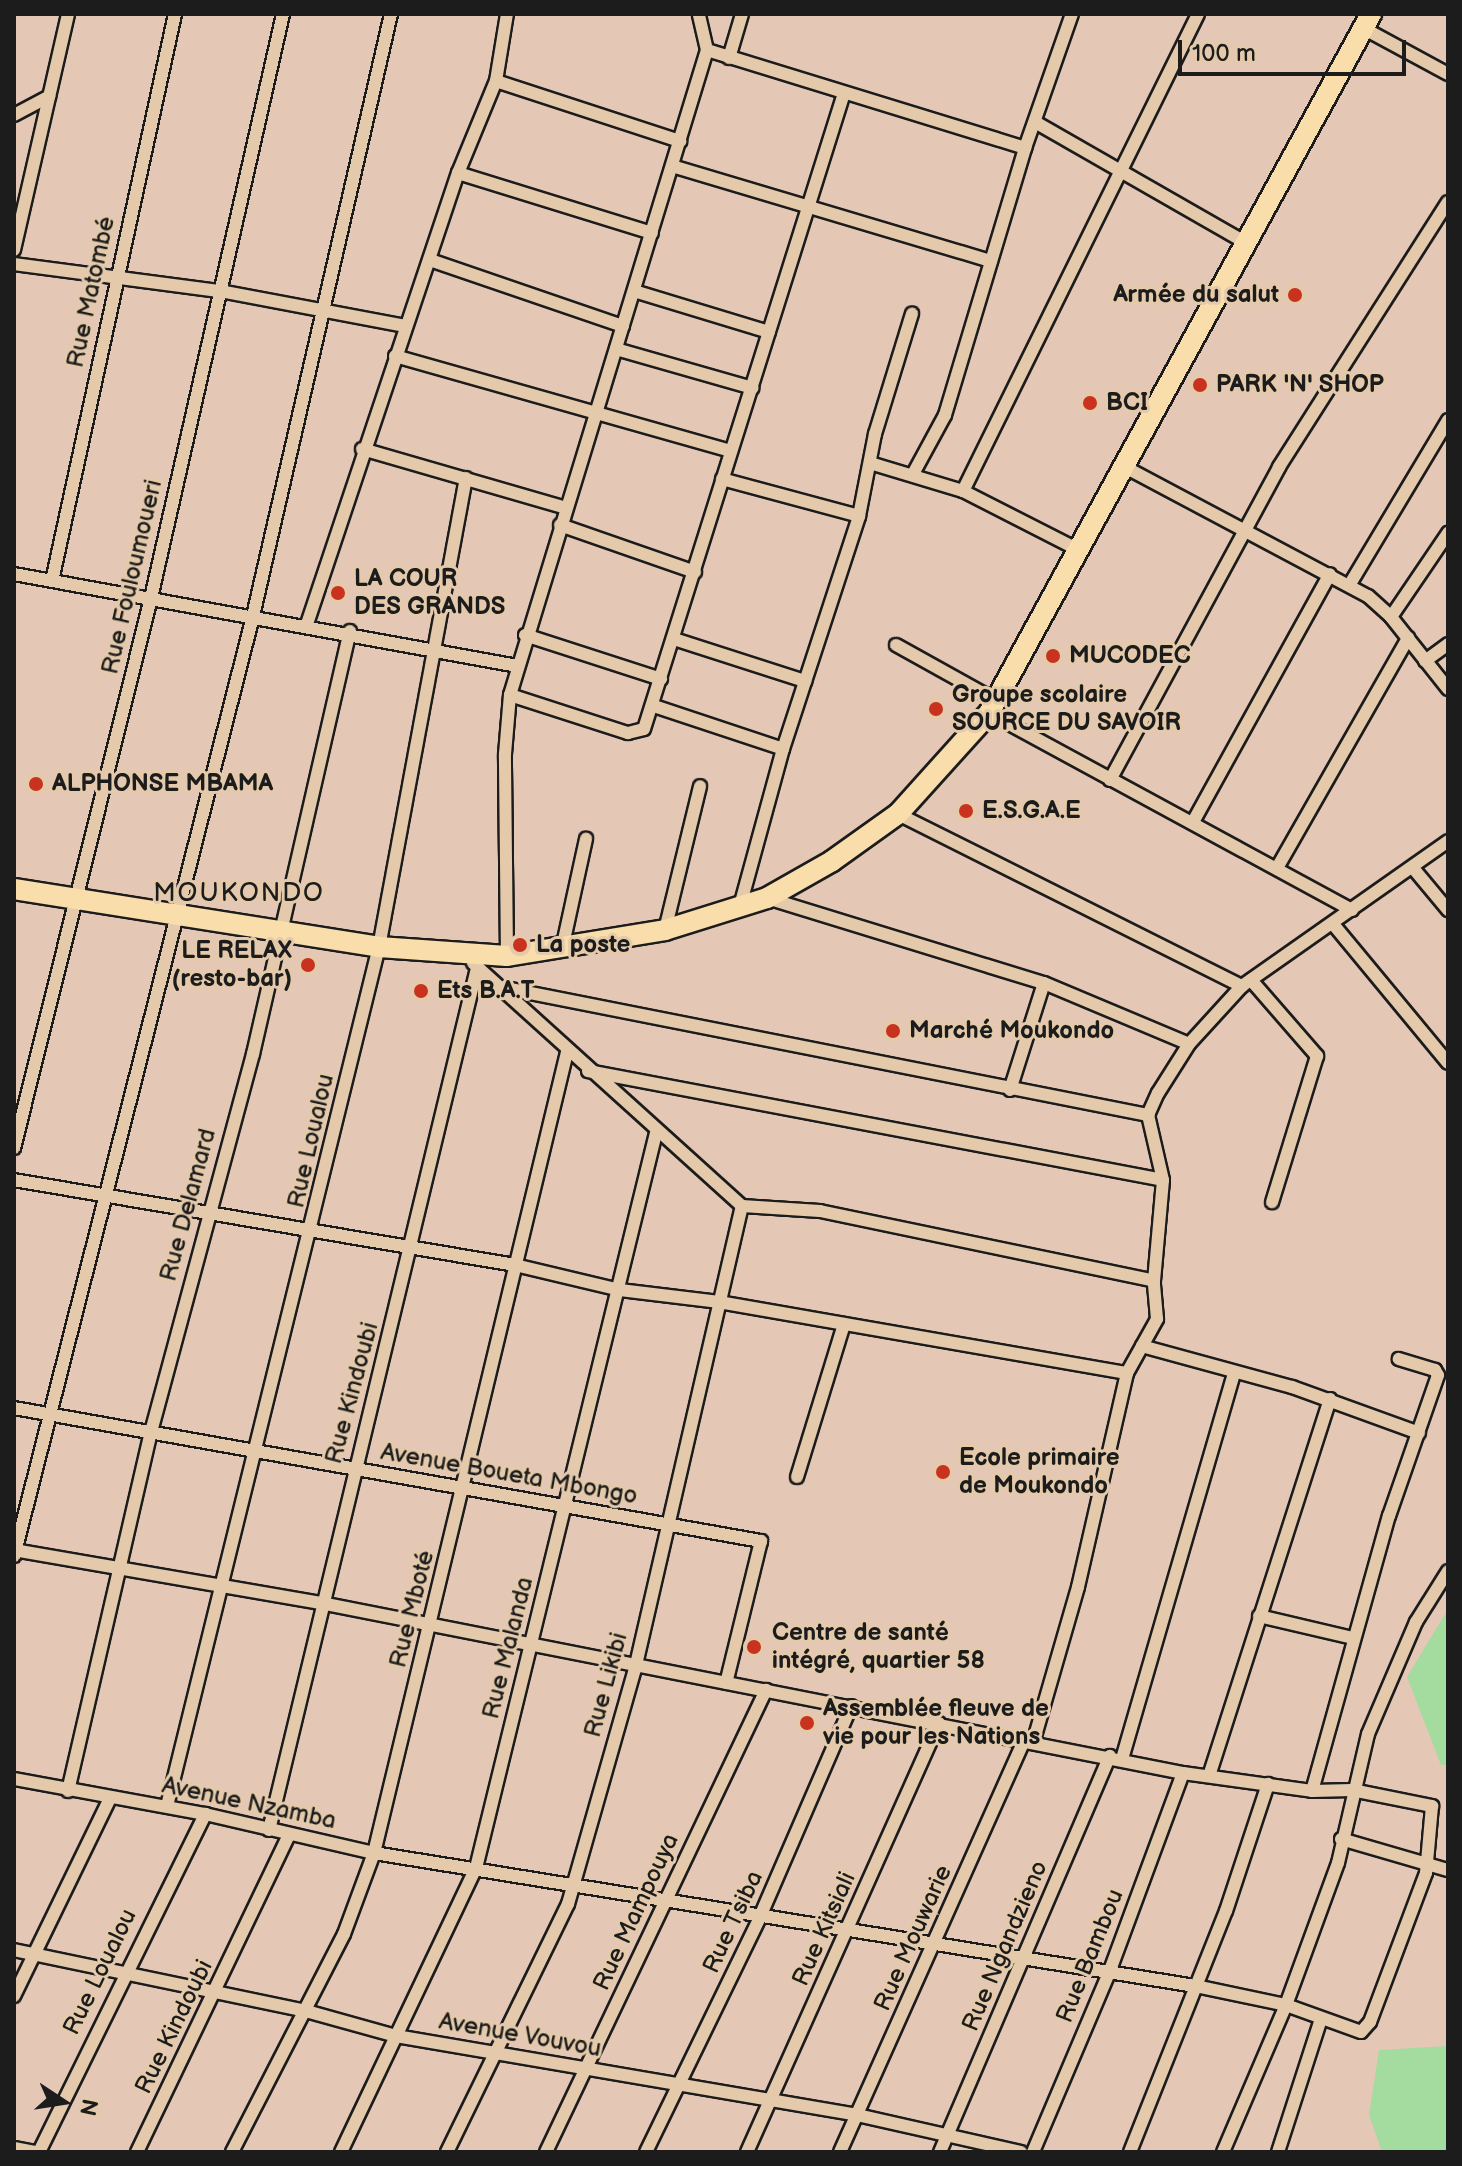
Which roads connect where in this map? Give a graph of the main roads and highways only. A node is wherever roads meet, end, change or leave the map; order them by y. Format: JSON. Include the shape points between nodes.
{"nodes":[{"id":1,"x":1367,"y":21,"type":"edge"},
{"id":2,"x":14,"y":889,"type":"edge"}],
"edges":[{"from":1,"to":2,"type":"main road","via":[[993,707],[898,814],[767,898],[665,930],[472,961]]}]}
